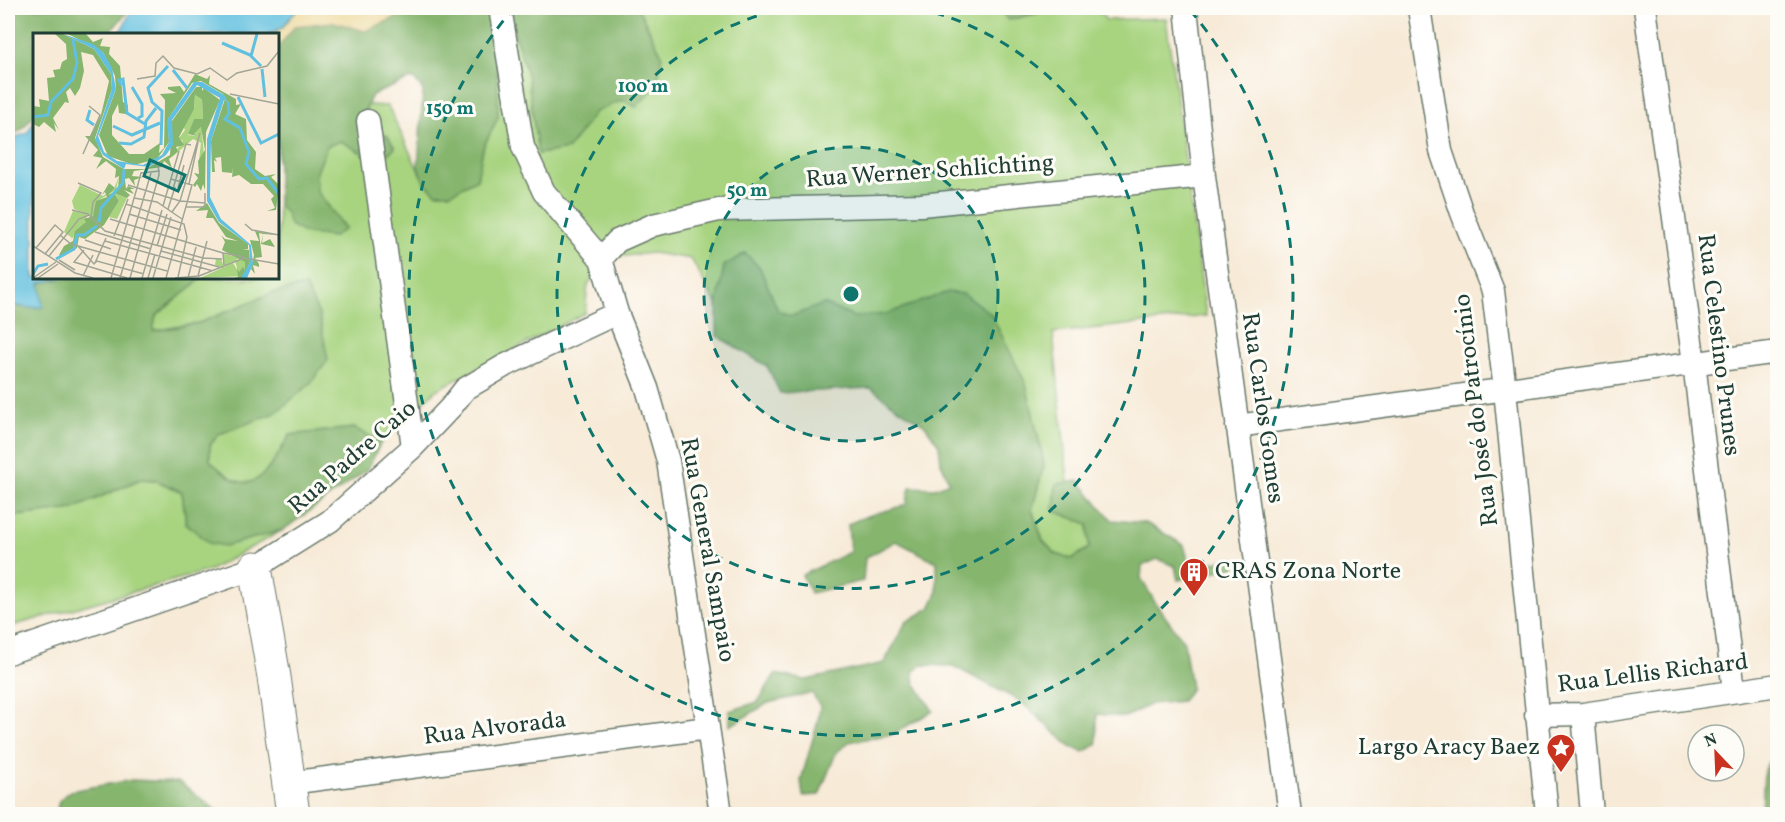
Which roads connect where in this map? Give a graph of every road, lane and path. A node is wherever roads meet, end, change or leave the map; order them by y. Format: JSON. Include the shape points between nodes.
{"nodes":[{"id":1,"x":500,"y":8,"type":"edge"},
{"id":2,"x":1186,"y":8,"type":"edge"},
{"id":3,"x":1419,"y":8,"type":"edge"},
{"id":4,"x":1645,"y":8,"type":"edge"},
{"id":5,"x":368,"y":121,"type":"dead end"},
{"id":6,"x":1204,"y":176,"type":"junction"},
{"id":7,"x":601,"y":259,"type":"junction"},
{"id":8,"x":617,"y":313,"type":"junction"},
{"id":9,"x":1778,"y":352,"type":"edge"},
{"id":10,"x":1694,"y":363,"type":"junction"},
{"id":11,"x":1505,"y":390,"type":"junction"},
{"id":12,"x":1237,"y":426,"type":"junction"},
{"id":13,"x":413,"y":447,"type":"junction"},
{"id":14,"x":255,"y":568,"type":"junction"},
{"id":15,"x":8,"y":653,"type":"edge"},
{"id":16,"x":1778,"y":685,"type":"edge"},
{"id":17,"x":1734,"y":690,"type":"junction"},
{"id":18,"x":1583,"y":714,"type":"junction"},
{"id":19,"x":1536,"y":715,"type":"junction"},
{"id":20,"x":708,"y":728,"type":"junction"},
{"id":21,"x":289,"y":783,"type":"junction"},
{"id":22,"x":293,"y":814,"type":"edge"},
{"id":23,"x":721,"y":814,"type":"edge"},
{"id":24,"x":1290,"y":814,"type":"edge"},
{"id":25,"x":1547,"y":814,"type":"edge"},
{"id":26,"x":1593,"y":814,"type":"edge"}],
"edges":[{"from":1,"to":7,"type":"street","name":"Rua General Sampaio","via":[[523,147],[544,192]]},
{"from":2,"to":6,"type":"street","name":"Rua Carlos Gomes"},
{"from":3,"to":11,"type":"street","name":"Rua José do Patrocínio","via":[[1441,151],[1493,291]]},
{"from":4,"to":10,"type":"street","name":"Rua Celestino Prunes"},
{"from":5,"to":13,"type":"street"},
{"from":6,"to":7,"type":"street","name":"Rua Werner Schlichting","via":[[921,205],[719,210],[653,225],[617,241]]},
{"from":6,"to":12,"type":"street","name":"Rua Carlos Gomes"},
{"from":7,"to":8,"type":"street","name":"Rua General Sampaio"},
{"from":8,"to":13,"type":"street","name":"Rua Padre Caio","via":[[504,366],[465,389]]},
{"from":8,"to":20,"type":"street","name":"Rua General Sampaio","via":[[647,388],[668,461]]},
{"from":9,"to":10,"type":"street"},
{"from":10,"to":11,"type":"street"},
{"from":10,"to":17,"type":"street","name":"Rua Celestino Prunes"},
{"from":11,"to":12,"type":"street"},
{"from":11,"to":19,"type":"street","name":"Rua José do Patrocínio"},
{"from":12,"to":24,"type":"street","name":"Rua Carlos Gomes"},
{"from":13,"to":14,"type":"street","name":"Rua Padre Caio","via":[[330,521]]},
{"from":14,"to":15,"type":"street","name":"Rua Padre Caio"},
{"from":14,"to":21,"type":"street"},
{"from":16,"to":17,"type":"street","name":"Rua Lellis Richard"},
{"from":17,"to":18,"type":"street","name":"Rua Lellis Richard"},
{"from":18,"to":19,"type":"street","name":"Rua Lellis Richard"},
{"from":18,"to":26,"type":"street"},
{"from":19,"to":25,"type":"street","name":"Rua José do Patrocínio"},
{"from":20,"to":21,"type":"street","name":"Rua Alvorada"},
{"from":20,"to":23,"type":"street","name":"Rua General Sampaio"},
{"from":21,"to":22,"type":"street"}]}
